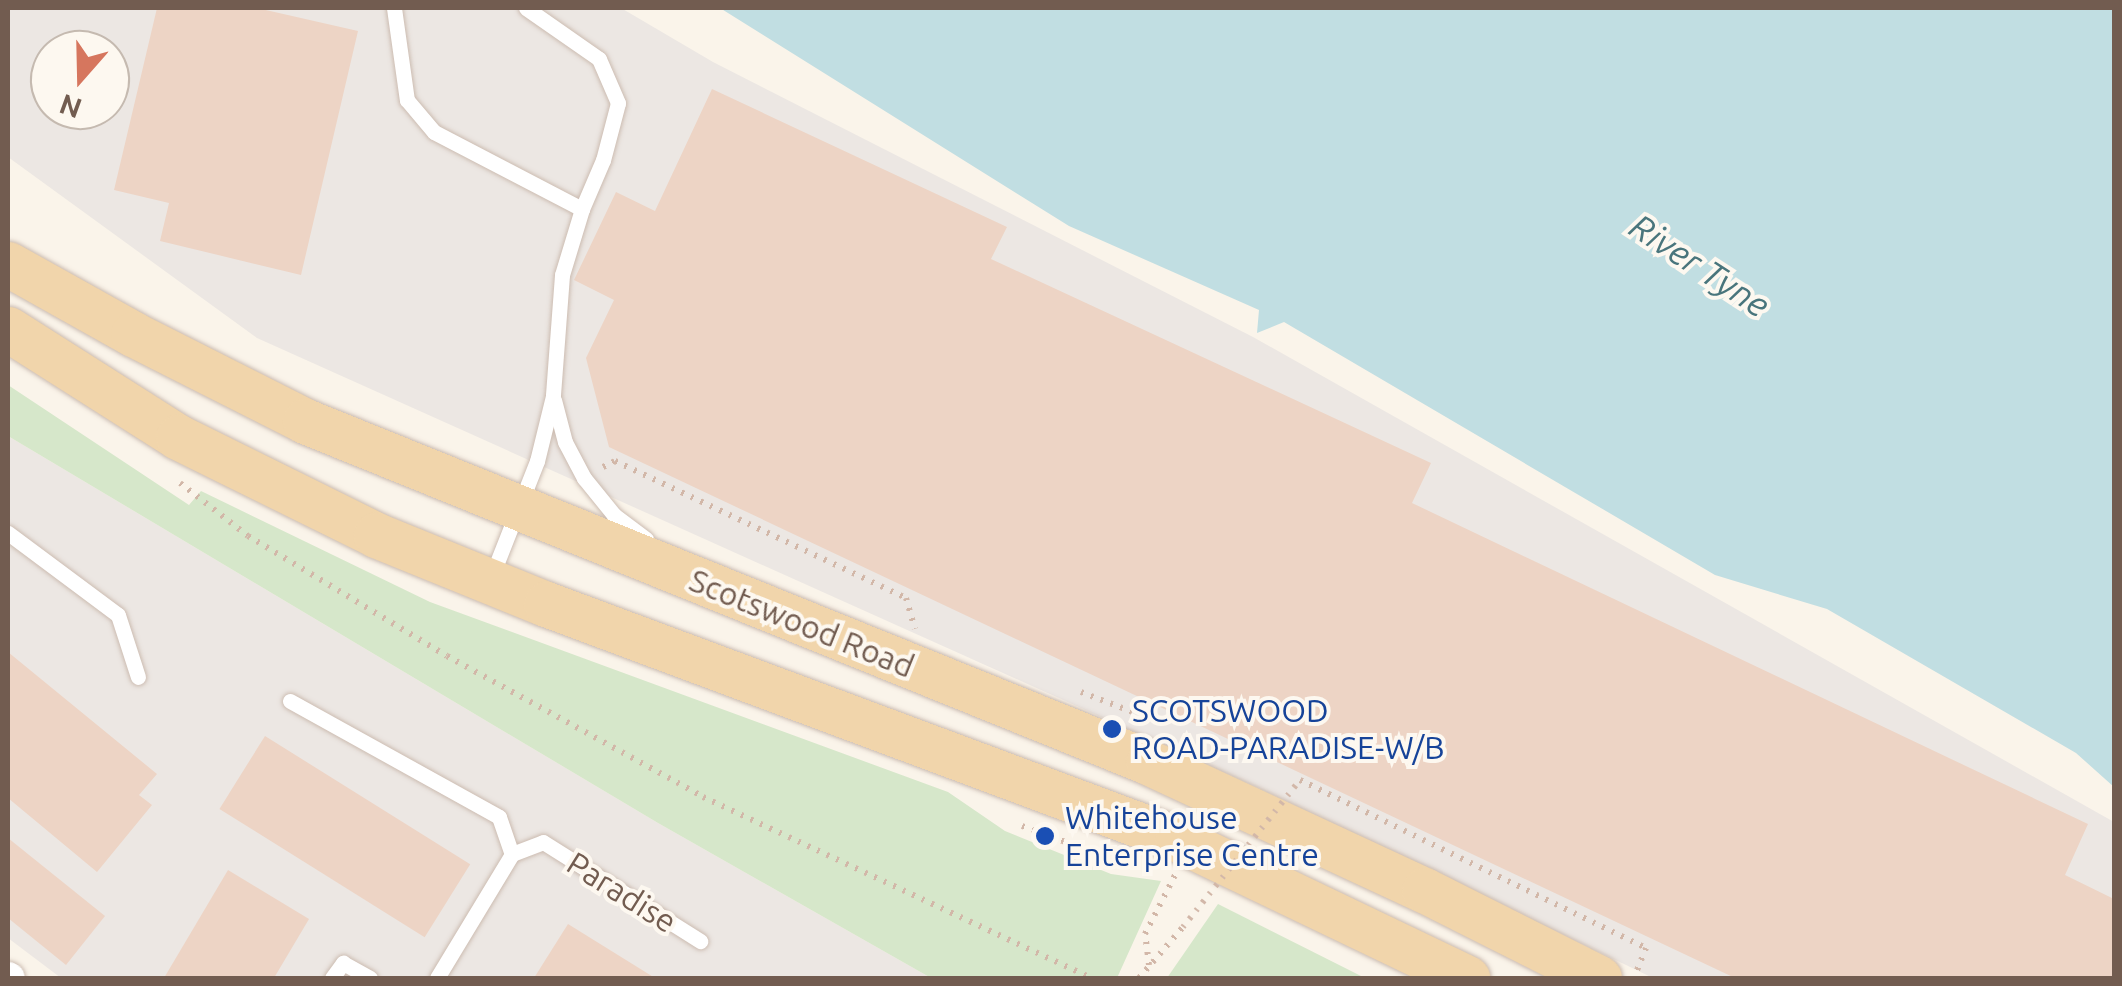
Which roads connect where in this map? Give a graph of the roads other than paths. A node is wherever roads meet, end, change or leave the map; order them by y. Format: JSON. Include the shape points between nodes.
{"nodes":[{"id":1,"x":394,"y":8,"type":"edge"},
{"id":2,"x":526,"y":8,"type":"edge"},
{"id":3,"x":582,"y":209,"type":"junction"},
{"id":4,"x":8,"y":264,"type":"edge"},
{"id":5,"x":8,"y":329,"type":"edge"},
{"id":6,"x":553,"y":396,"type":"junction"},
{"id":7,"x":520,"y":508,"type":"junction"},
{"id":8,"x":8,"y":533,"type":"edge"},
{"id":9,"x":489,"y":582,"type":"junction"},
{"id":10,"x":728,"y":594,"type":"junction"},
{"id":11,"x":138,"y":678,"type":"dead end"},
{"id":12,"x":290,"y":701,"type":"dead end"},
{"id":13,"x":512,"y":854,"type":"junction"},
{"id":14,"x":700,"y":941,"type":"dead end"},
{"id":15,"x":1445,"y":972,"type":"edge"},
{"id":16,"x":332,"y":978,"type":"edge"},
{"id":17,"x":370,"y":978,"type":"edge"},
{"id":18,"x":436,"y":978,"type":"edge"},
{"id":19,"x":1599,"y":978,"type":"edge"}],
"edges":[{"from":1,"to":3,"type":"lane","via":[[406,100],[434,132]]},
{"from":2,"to":3,"type":"lane","via":[[598,59],[618,103]]},
{"from":3,"to":6,"type":"lane","via":[[562,275]]},
{"from":4,"to":7,"type":"main road","name":"Scotswood Road","via":[[241,390]]},
{"from":5,"to":9,"type":"main road","via":[[178,437],[376,535]]},
{"from":6,"to":7,"type":"lane"},
{"from":6,"to":10,"type":"lane","via":[[571,454],[604,504]]},
{"from":7,"to":9,"type":"lane"},
{"from":7,"to":10,"type":"main road","name":"Scotswood Road"},
{"from":8,"to":11,"type":"lane","via":[[118,615]]},
{"from":9,"to":15,"type":"main road","via":[[1177,840]]},
{"from":10,"to":19,"type":"main road","name":"Scotswood Road","via":[[1148,762]]},
{"from":12,"to":13,"type":"lane","via":[[499,817]]},
{"from":13,"to":14,"type":"lane","name":"Paradise","via":[[542,842]]},
{"from":13,"to":18,"type":"lane"},
{"from":16,"to":17,"type":"lane","via":[[343,962]]}]}
